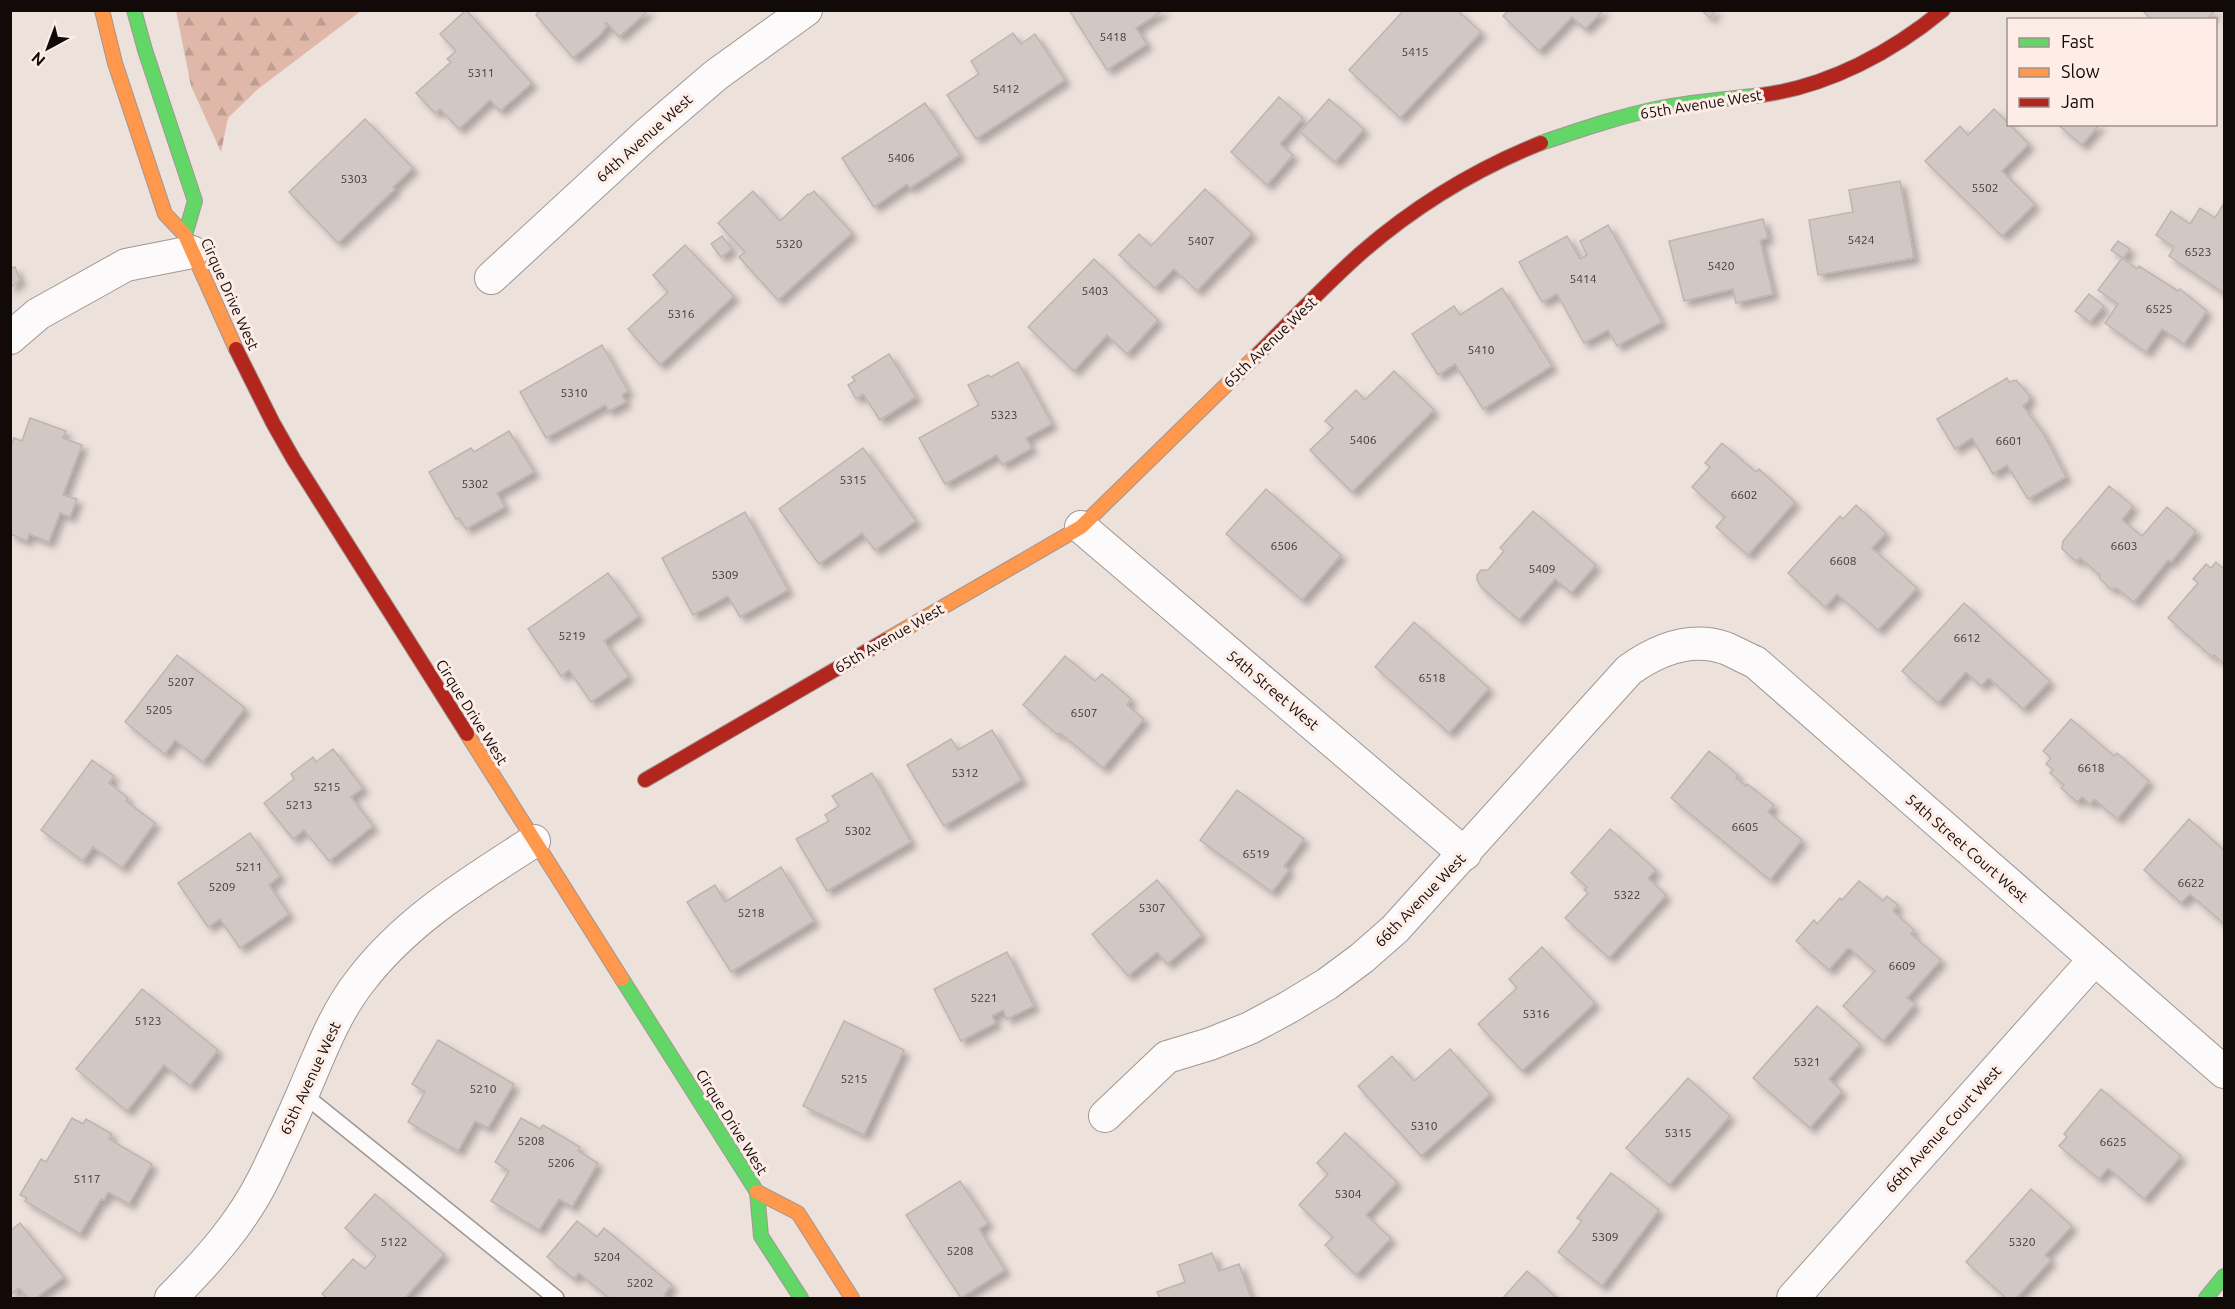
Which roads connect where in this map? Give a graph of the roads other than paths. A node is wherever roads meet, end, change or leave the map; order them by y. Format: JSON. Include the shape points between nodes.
{"nodes":[{"id":1,"x":102,"y":10,"type":"edge"},
{"id":2,"x":134,"y":10,"type":"edge"},
{"id":3,"x":806,"y":10,"type":"edge"},
{"id":4,"x":1943,"y":10,"type":"edge"},
{"id":5,"x":189,"y":243,"type":"junction"},
{"id":6,"x":491,"y":278,"type":"dead end"},
{"id":7,"x":10,"y":338,"type":"edge"},
{"id":8,"x":1081,"y":527,"type":"junction"},
{"id":9,"x":1699,"y":644,"type":"joint"},
{"id":10,"x":645,"y":780,"type":"dead end"},
{"id":11,"x":534,"y":841,"type":"junction"},
{"id":12,"x":1465,"y":854,"type":"junction"},
{"id":13,"x":2094,"y":960,"type":"junction"},
{"id":14,"x":2224,"y":1072,"type":"edge"},
{"id":15,"x":303,"y":1094,"type":"junction"},
{"id":16,"x":1105,"y":1116,"type":"dead end"},
{"id":17,"x":757,"y":1192,"type":"junction"},
{"id":18,"x":2224,"y":1276,"type":"edge"},
{"id":19,"x":171,"y":1299,"type":"edge"},
{"id":20,"x":556,"y":1299,"type":"edge"},
{"id":21,"x":801,"y":1299,"type":"edge"},
{"id":22,"x":852,"y":1299,"type":"edge"},
{"id":23,"x":1793,"y":1299,"type":"edge"},
{"id":24,"x":2205,"y":1299,"type":"edge"}],
"edges":[{"from":1,"to":5,"type":"main road","name":"Cirque Drive West","via":[[165,214]]},
{"from":2,"to":5,"type":"main road","name":"Cirque Drive West","via":[[195,201]]},
{"from":3,"to":6,"type":"street","name":"64th Avenue West","via":[[716,75]]},
{"from":4,"to":8,"type":"main road","name":"65th Avenue West","via":[[1891,48],[1835,75],[1776,93],[1641,112],[1590,126],[1492,165],[1446,191],[1361,253]]},
{"from":5,"to":7,"type":"street","via":[[126,265],[38,314]]},
{"from":5,"to":11,"type":"main road","name":"Cirque Drive West","via":[[220,316],[294,460]]},
{"from":8,"to":10,"type":"main road","name":"65th Avenue West"},
{"from":8,"to":12,"type":"street","name":"54th Street West"},
{"from":9,"to":12,"type":"street","name":"66th Avenue West","via":[[1674,646],[1629,670]]},
{"from":9,"to":13,"type":"street","name":"54th Street Court West","via":[[1724,647],[1755,662]]},
{"from":11,"to":15,"type":"street","name":"65th Avenue West","via":[[451,894],[402,934],[360,981],[327,1035]]},
{"from":11,"to":17,"type":"main road","name":"Cirque Drive West"},
{"from":12,"to":16,"type":"street","name":"66th Avenue West","via":[[1395,929],[1336,978],[1250,1028],[1167,1057]]},
{"from":13,"to":14,"type":"street","name":"54th Street Court West"},
{"from":13,"to":23,"type":"street","name":"66th Avenue Court West"},
{"from":15,"to":19,"type":"street","name":"65th Avenue West","via":[[250,1204],[214,1255]]},
{"from":15,"to":20,"type":"lane"},
{"from":17,"to":21,"type":"main road","name":"Cirque Drive West","via":[[761,1236]]},
{"from":17,"to":22,"type":"main road","name":"Cirque Drive West","via":[[798,1213]]},
{"from":18,"to":24,"type":"main road"}]}
